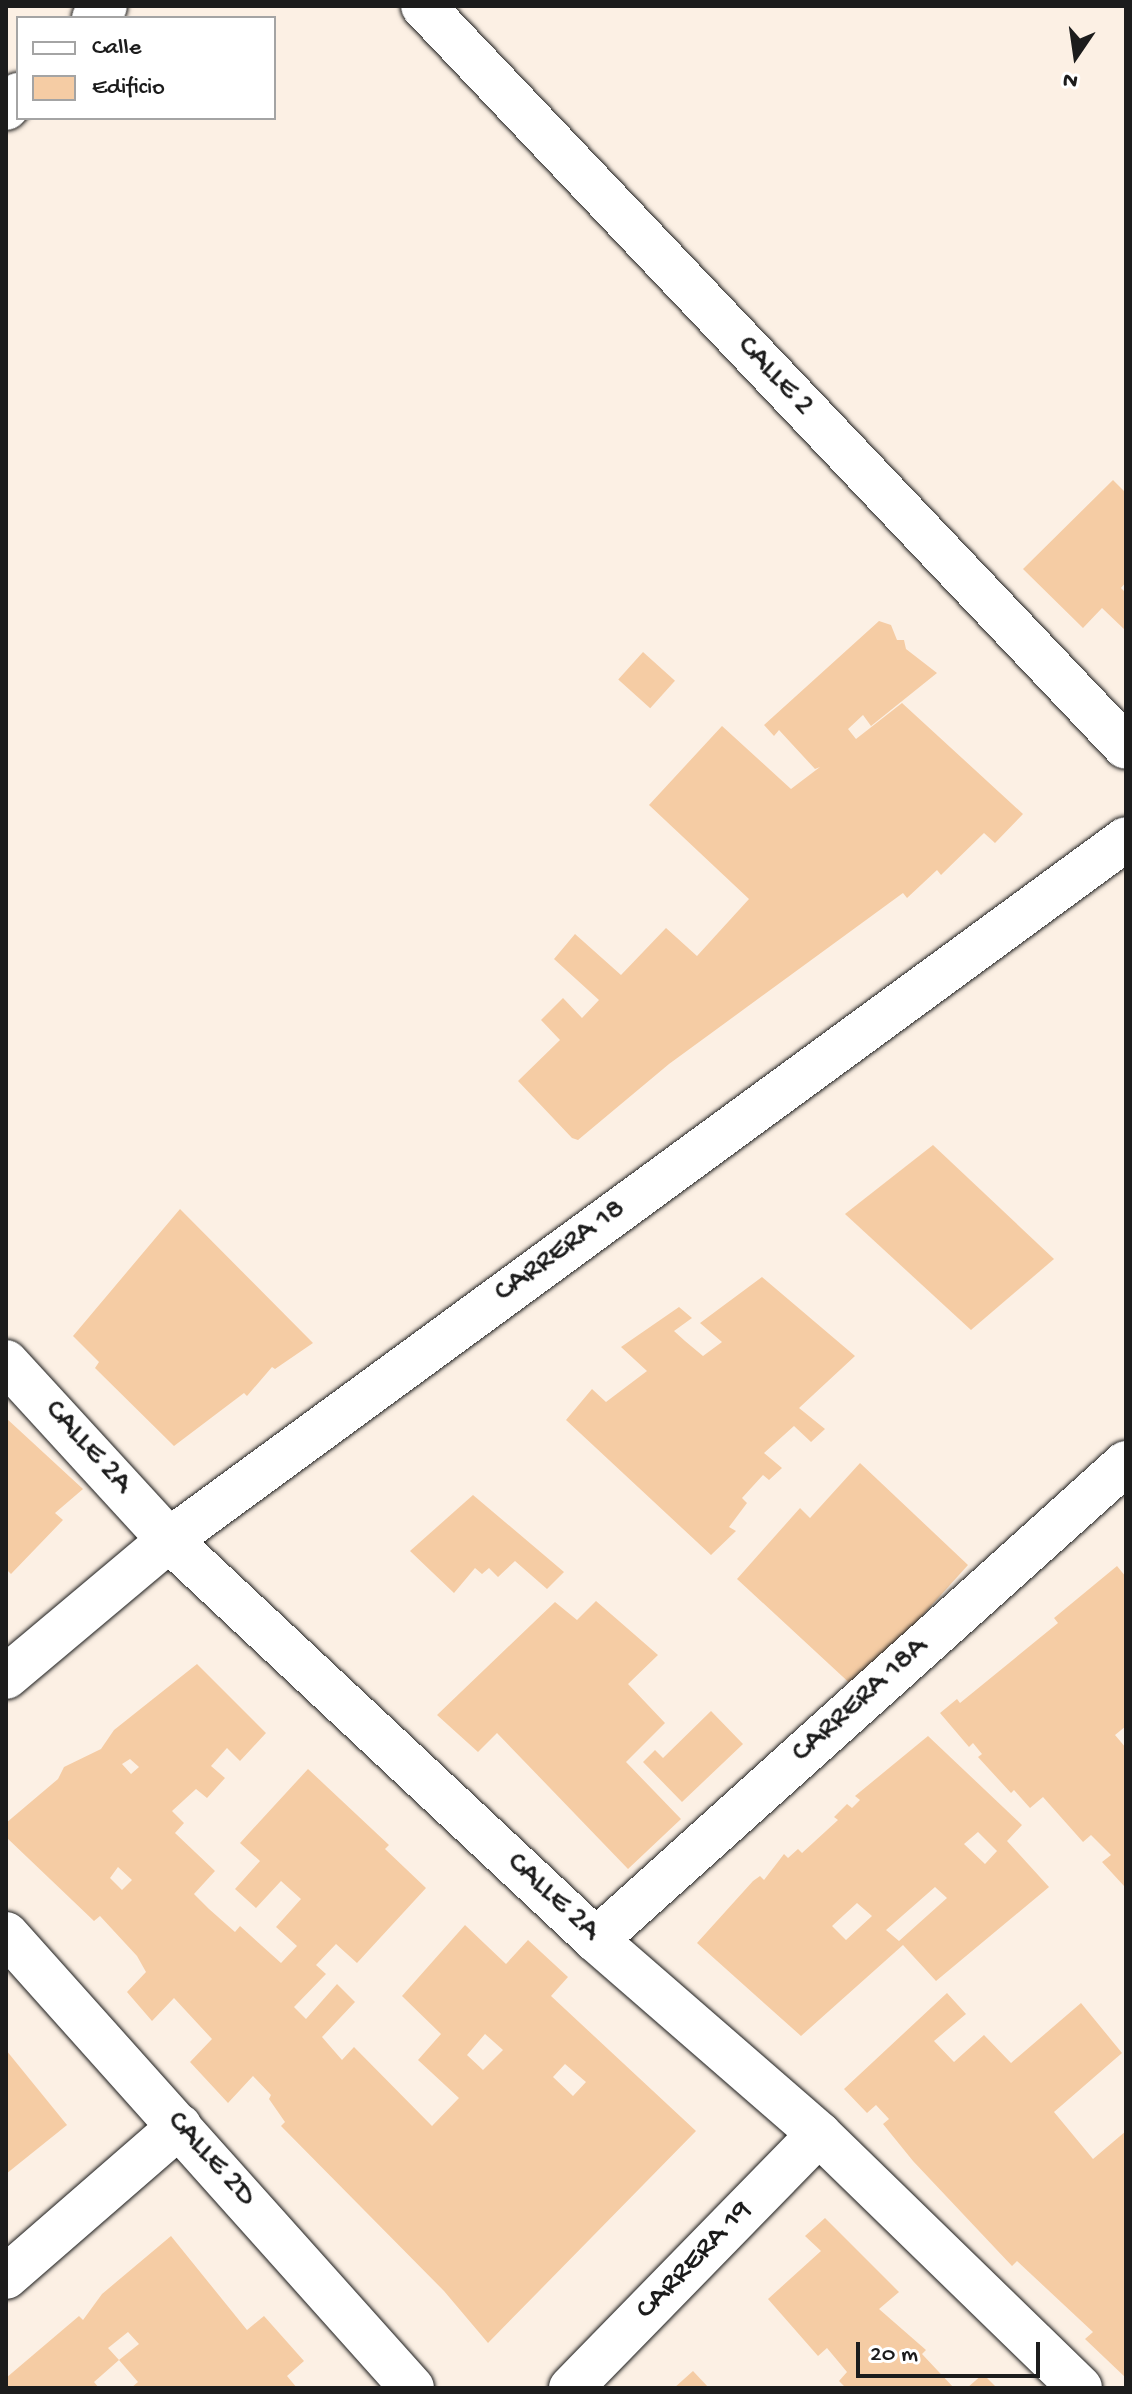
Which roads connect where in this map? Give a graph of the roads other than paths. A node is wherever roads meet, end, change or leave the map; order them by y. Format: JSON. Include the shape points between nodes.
{"nodes":[{"id":1,"x":423,"y":6,"type":"edge"},
{"id":2,"x":1126,"y":747,"type":"edge"},
{"id":3,"x":1126,"y":839,"type":"edge"},
{"id":4,"x":6,"y":1362,"type":"edge"},
{"id":5,"x":1126,"y":1463,"type":"edge"},
{"id":6,"x":169,"y":1540,"type":"junction"},
{"id":7,"x":6,"y":1677,"type":"edge"},
{"id":8,"x":6,"y":1934,"type":"edge"},
{"id":9,"x":596,"y":1940,"type":"junction"},
{"id":10,"x":180,"y":2126,"type":"junction"},
{"id":11,"x":819,"y":2134,"type":"junction"},
{"id":12,"x":6,"y":2277,"type":"edge"},
{"id":13,"x":412,"y":2388,"type":"edge"},
{"id":14,"x":571,"y":2388,"type":"edge"},
{"id":15,"x":1080,"y":2388,"type":"edge"}],
"edges":[{"from":1,"to":2,"type":"street","name":"CALLE 2"},
{"from":3,"to":6,"type":"street","name":"CARRERA 18"},
{"from":4,"to":6,"type":"street","name":"CALLE 2A"},
{"from":5,"to":9,"type":"street","name":"CARRERA 18A"},
{"from":6,"to":7,"type":"street","name":"CARRERA 18"},
{"from":6,"to":9,"type":"street","name":"CALLE 2A"},
{"from":8,"to":10,"type":"street","name":"CALLE 2D"},
{"from":9,"to":11,"type":"street","name":"CALLE 2A"},
{"from":10,"to":12,"type":"street"},
{"from":10,"to":13,"type":"street","name":"CALLE 2D"},
{"from":11,"to":14,"type":"street","name":"CARRERA 19"},
{"from":11,"to":15,"type":"street","name":"CALLE 2A"}]}
